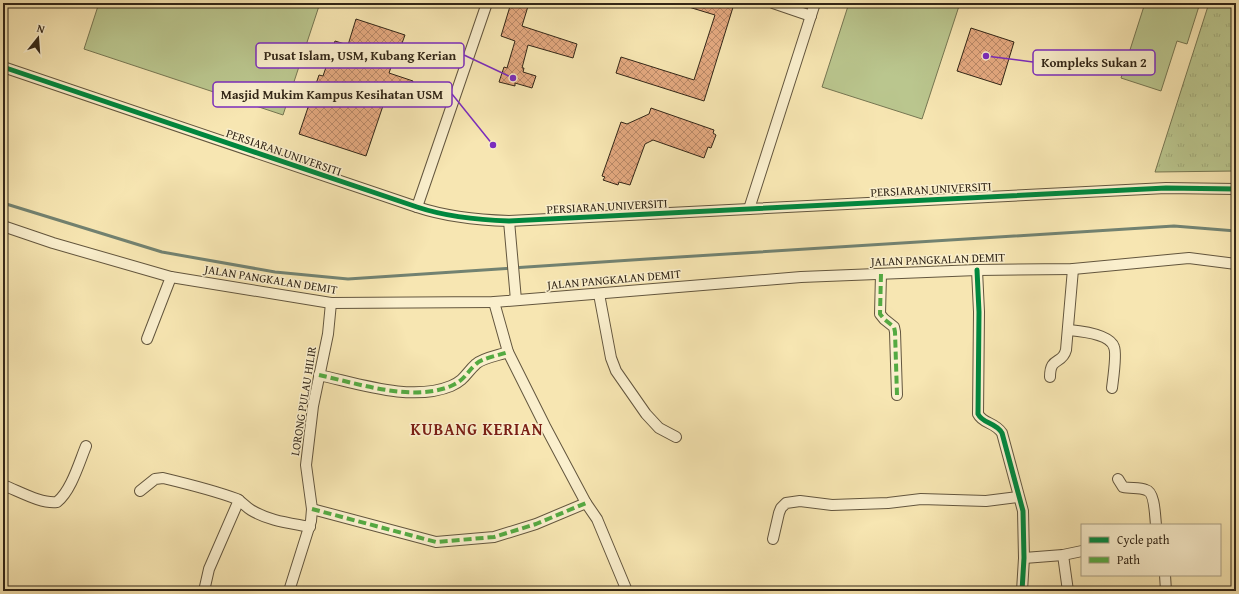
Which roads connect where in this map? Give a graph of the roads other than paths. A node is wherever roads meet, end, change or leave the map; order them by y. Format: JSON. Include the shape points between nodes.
{"nodes":[{"id":1,"x":487,"y":3,"type":"edge"},
{"id":2,"x":773,"y":3,"type":"edge"},
{"id":3,"x":815,"y":3,"type":"edge"},
{"id":4,"x":811,"y":16,"type":"junction"},
{"id":5,"x":3,"y":67,"type":"edge"},
{"id":6,"x":1236,"y":189,"type":"edge"},
{"id":7,"x":417,"y":207,"type":"junction"},
{"id":8,"x":749,"y":209,"type":"junction"},
{"id":9,"x":509,"y":221,"type":"junction"},
{"id":10,"x":3,"y":226,"type":"edge"},
{"id":11,"x":1236,"y":264,"type":"edge"},
{"id":12,"x":1073,"y":269,"type":"junction"},
{"id":13,"x":977,"y":270,"type":"junction"},
{"id":14,"x":881,"y":274,"type":"junction"},
{"id":15,"x":171,"y":277,"type":"junction"},
{"id":16,"x":599,"y":294,"type":"junction"},
{"id":17,"x":516,"y":300,"type":"junction"},
{"id":18,"x":494,"y":302,"type":"junction"},
{"id":19,"x":331,"y":303,"type":"junction"},
{"id":20,"x":1069,"y":330,"type":"junction"},
{"id":21,"x":147,"y":340,"type":"dead end"},
{"id":22,"x":508,"y":352,"type":"junction"},
{"id":23,"x":320,"y":375,"type":"junction"},
{"id":24,"x":1050,"y":377,"type":"dead end"},
{"id":25,"x":1112,"y":388,"type":"dead end"},
{"id":26,"x":897,"y":395,"type":"dead end"},
{"id":27,"x":676,"y":436,"type":"dead end"},
{"id":28,"x":86,"y":446,"type":"dead end"},
{"id":29,"x":1118,"y":479,"type":"dead end"},
{"id":30,"x":3,"y":485,"type":"edge"},
{"id":31,"x":140,"y":490,"type":"dead end"},
{"id":32,"x":1018,"y":497,"type":"junction"},
{"id":33,"x":239,"y":500,"type":"junction"},
{"id":34,"x":586,"y":503,"type":"junction"},
{"id":35,"x":312,"y":509,"type":"junction"},
{"id":36,"x":1156,"y":524,"type":"edge"},
{"id":37,"x":310,"y":527,"type":"junction"},
{"id":38,"x":773,"y":539,"type":"dead end"},
{"id":39,"x":1081,"y":551,"type":"edge"},
{"id":40,"x":1063,"y":555,"type":"junction"},
{"id":41,"x":1024,"y":558,"type":"junction"},
{"id":42,"x":1165,"y":576,"type":"edge"},
{"id":43,"x":204,"y":591,"type":"edge"},
{"id":44,"x":289,"y":591,"type":"edge"},
{"id":45,"x":627,"y":591,"type":"edge"},
{"id":46,"x":1022,"y":591,"type":"edge"},
{"id":47,"x":1068,"y":591,"type":"edge"},
{"id":48,"x":1166,"y":591,"type":"edge"}],
"edges":[{"from":1,"to":7,"type":"street"},
{"from":2,"to":4,"type":"street"},
{"from":3,"to":4,"type":"street"},
{"from":4,"to":8,"type":"street"},
{"from":5,"to":7,"type":"street","name":"PERSIARAN UNIVERSITI"},
{"from":6,"to":8,"type":"street","name":"PERSIARAN UNIVERSITI","via":[[1166,188]]},
{"from":7,"to":9,"type":"street","name":"PERSIARAN UNIVERSITI","via":[[465,219]]},
{"from":8,"to":9,"type":"street","name":"PERSIARAN UNIVERSITI"},
{"from":9,"to":17,"type":"street"},
{"from":10,"to":15,"type":"street","name":"JALAN PANGKALAN DEMIT"},
{"from":11,"to":12,"type":"street","name":"JALAN PANGKALAN DEMIT","via":[[1189,258]]},
{"from":12,"to":13,"type":"street","name":"JALAN PANGKALAN DEMIT"},
{"from":12,"to":20,"type":"street"},
{"from":13,"to":14,"type":"street","name":"JALAN PANGKALAN DEMIT"},
{"from":13,"to":32,"type":"street","via":[[978,414],[982,420],[994,425],[1002,433]]},
{"from":14,"to":16,"type":"street","name":"JALAN PANGKALAN DEMIT","via":[[801,277]]},
{"from":14,"to":26,"type":"street","via":[[880,314],[896,332]]},
{"from":15,"to":19,"type":"street","name":"JALAN PANGKALAN DEMIT"},
{"from":15,"to":21,"type":"street"},
{"from":16,"to":17,"type":"street","name":"JALAN PANGKALAN DEMIT"},
{"from":16,"to":27,"type":"street","via":[[611,358],[616,371],[646,414],[666,432]]},
{"from":17,"to":18,"type":"street","name":"JALAN PANGKALAN DEMIT"},
{"from":18,"to":19,"type":"street","name":"JALAN PANGKALAN DEMIT"},
{"from":18,"to":22,"type":"street"},
{"from":19,"to":23,"type":"street","name":"LORONG PULAU HILIR"},
{"from":20,"to":24,"type":"street","via":[[1065,354],[1051,366]]},
{"from":20,"to":25,"type":"street","via":[[1087,332],[1113,344],[1115,351]]},
{"from":22,"to":23,"type":"street","via":[[477,363],[465,378],[435,391],[404,392]]},
{"from":22,"to":34,"type":"street"},
{"from":23,"to":35,"type":"street","name":"LORONG PULAU HILIR","via":[[313,406],[306,464]]},
{"from":28,"to":30,"type":"street","via":[[64,495],[57,502],[41,500]]},
{"from":29,"to":36,"type":"street","via":[[1123,487],[1145,489],[1150,492]]},
{"from":31,"to":33,"type":"street","via":[[155,478],[163,478]]},
{"from":32,"to":38,"type":"street","via":[[986,500],[921,499],[832,505],[800,501],[786,503],[779,513]]},
{"from":32,"to":41,"type":"street","via":[[1023,511]]},
{"from":33,"to":37,"type":"street","via":[[250,510],[266,517]]},
{"from":33,"to":43,"type":"street","via":[[209,569]]},
{"from":34,"to":35,"type":"street","via":[[536,524],[494,537],[436,542]]},
{"from":34,"to":45,"type":"street","via":[[597,519]]},
{"from":35,"to":37,"type":"street","name":"LORONG PULAU HILIR"},
{"from":37,"to":44,"type":"street","name":"LORONG PULAU HILIR"},
{"from":39,"to":40,"type":"street"},
{"from":40,"to":41,"type":"street"},
{"from":40,"to":47,"type":"street"},
{"from":41,"to":46,"type":"street"},
{"from":42,"to":48,"type":"street"}]}
